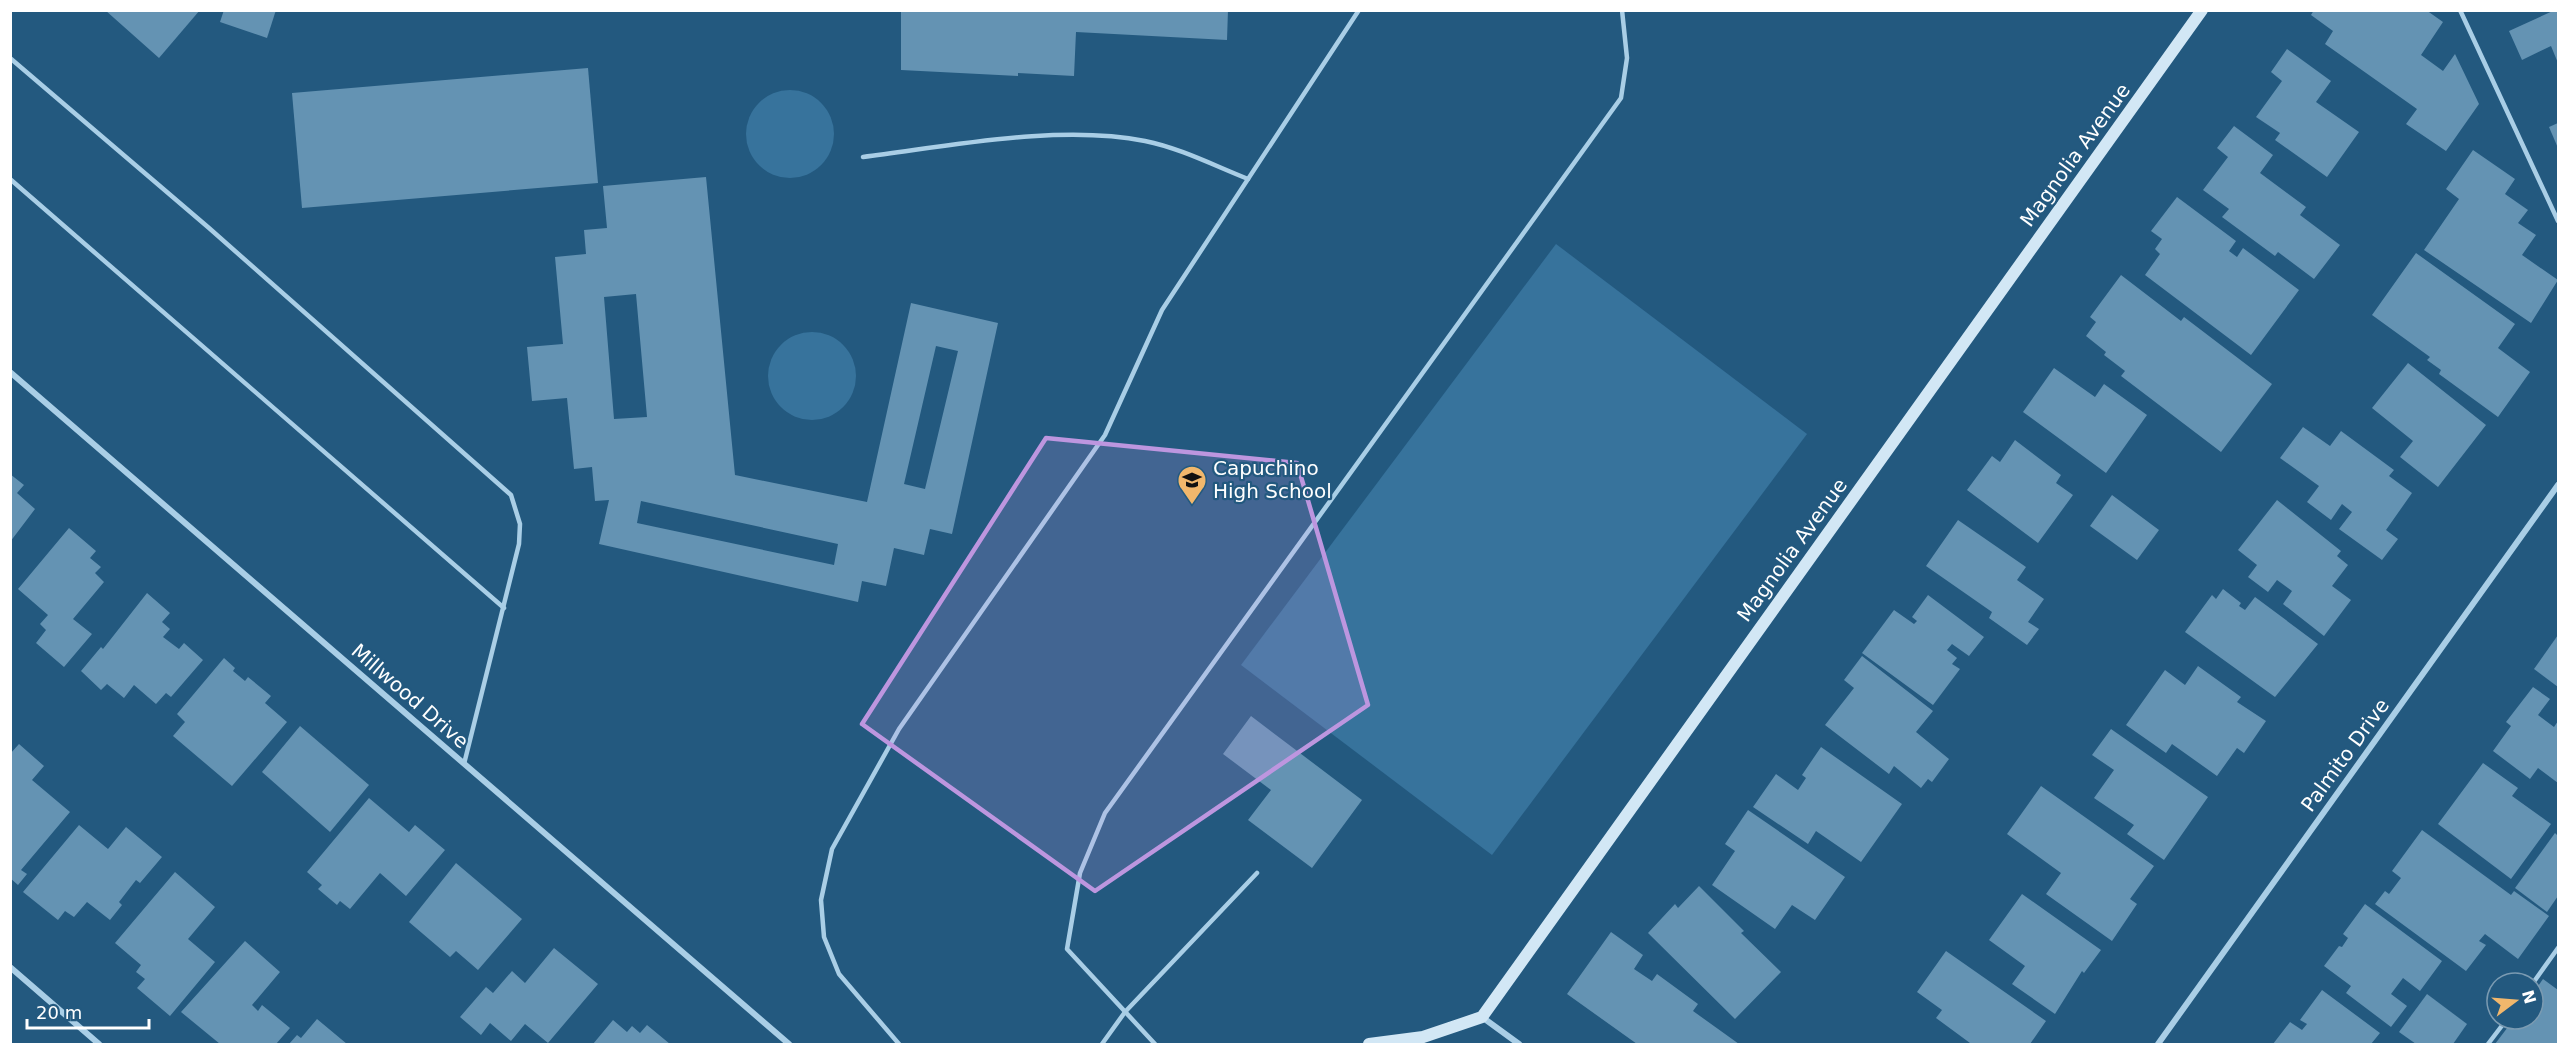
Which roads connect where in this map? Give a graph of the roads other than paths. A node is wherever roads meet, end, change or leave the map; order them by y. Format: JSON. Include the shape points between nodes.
{"nodes":[{"id":1,"x":1359,"y":10,"type":"edge"},
{"id":2,"x":1622,"y":10,"type":"edge"},
{"id":3,"x":2202,"y":10,"type":"edge"},
{"id":4,"x":2460,"y":10,"type":"edge"},
{"id":5,"x":10,"y":58,"type":"edge"},
{"id":6,"x":863,"y":157,"type":"dead end"},
{"id":7,"x":10,"y":179,"type":"edge"},
{"id":8,"x":1248,"y":179,"type":"junction"},
{"id":9,"x":2559,"y":221,"type":"edge"},
{"id":10,"x":10,"y":372,"type":"edge"},
{"id":11,"x":2559,"y":485,"type":"edge"},
{"id":12,"x":504,"y":608,"type":"junction"},
{"id":13,"x":464,"y":764,"type":"junction"},
{"id":14,"x":1257,"y":873,"type":"dead end"},
{"id":15,"x":2559,"y":948,"type":"edge"},
{"id":16,"x":10,"y":967,"type":"edge"},
{"id":17,"x":2542,"y":971,"type":"edge"},
{"id":18,"x":1125,"y":1012,"type":"junction"},
{"id":19,"x":1482,"y":1017,"type":"junction"},
{"id":20,"x":2498,"y":1031,"type":"edge"},
{"id":21,"x":99,"y":1044,"type":"edge"},
{"id":22,"x":789,"y":1044,"type":"edge"},
{"id":23,"x":899,"y":1044,"type":"edge"},
{"id":24,"x":1102,"y":1044,"type":"edge"},
{"id":25,"x":1155,"y":1044,"type":"edge"},
{"id":26,"x":1369,"y":1044,"type":"edge"},
{"id":27,"x":1519,"y":1044,"type":"edge"},
{"id":28,"x":2158,"y":1044,"type":"edge"},
{"id":29,"x":2488,"y":1044,"type":"edge"}],
"edges":[{"from":1,"to":8,"type":"lane"},
{"from":2,"to":18,"type":"lane","via":[[1627,58],[1621,98],[1105,813],[1080,873],[1067,950]]},
{"from":3,"to":19,"type":"main road","name":"Magnolia Avenue"},
{"from":4,"to":9,"type":"lane"},
{"from":5,"to":12,"type":"lane","via":[[511,495],[520,524],[519,544]]},
{"from":6,"to":8,"type":"lane","via":[[1064,134],[1106,135],[1147,141]]},
{"from":7,"to":12,"type":"lane"},
{"from":8,"to":23,"type":"lane","via":[[1162,310],[1105,435],[899,729],[832,849],[821,900],[824,937],[839,974]]},
{"from":10,"to":13,"type":"street","name":"Millwood Drive"},
{"from":11,"to":28,"type":"street","name":"Palmito Drive"},
{"from":12,"to":13,"type":"lane"},
{"from":13,"to":22,"type":"street","name":"Millwood Drive"},
{"from":14,"to":18,"type":"lane"},
{"from":15,"to":17,"type":"lane"},
{"from":16,"to":21,"type":"street"},
{"from":18,"to":24,"type":"lane"},
{"from":18,"to":25,"type":"lane"},
{"from":19,"to":26,"type":"main road","via":[[1423,1037]]},
{"from":19,"to":27,"type":"street"},
{"from":20,"to":29,"type":"lane"}]}
